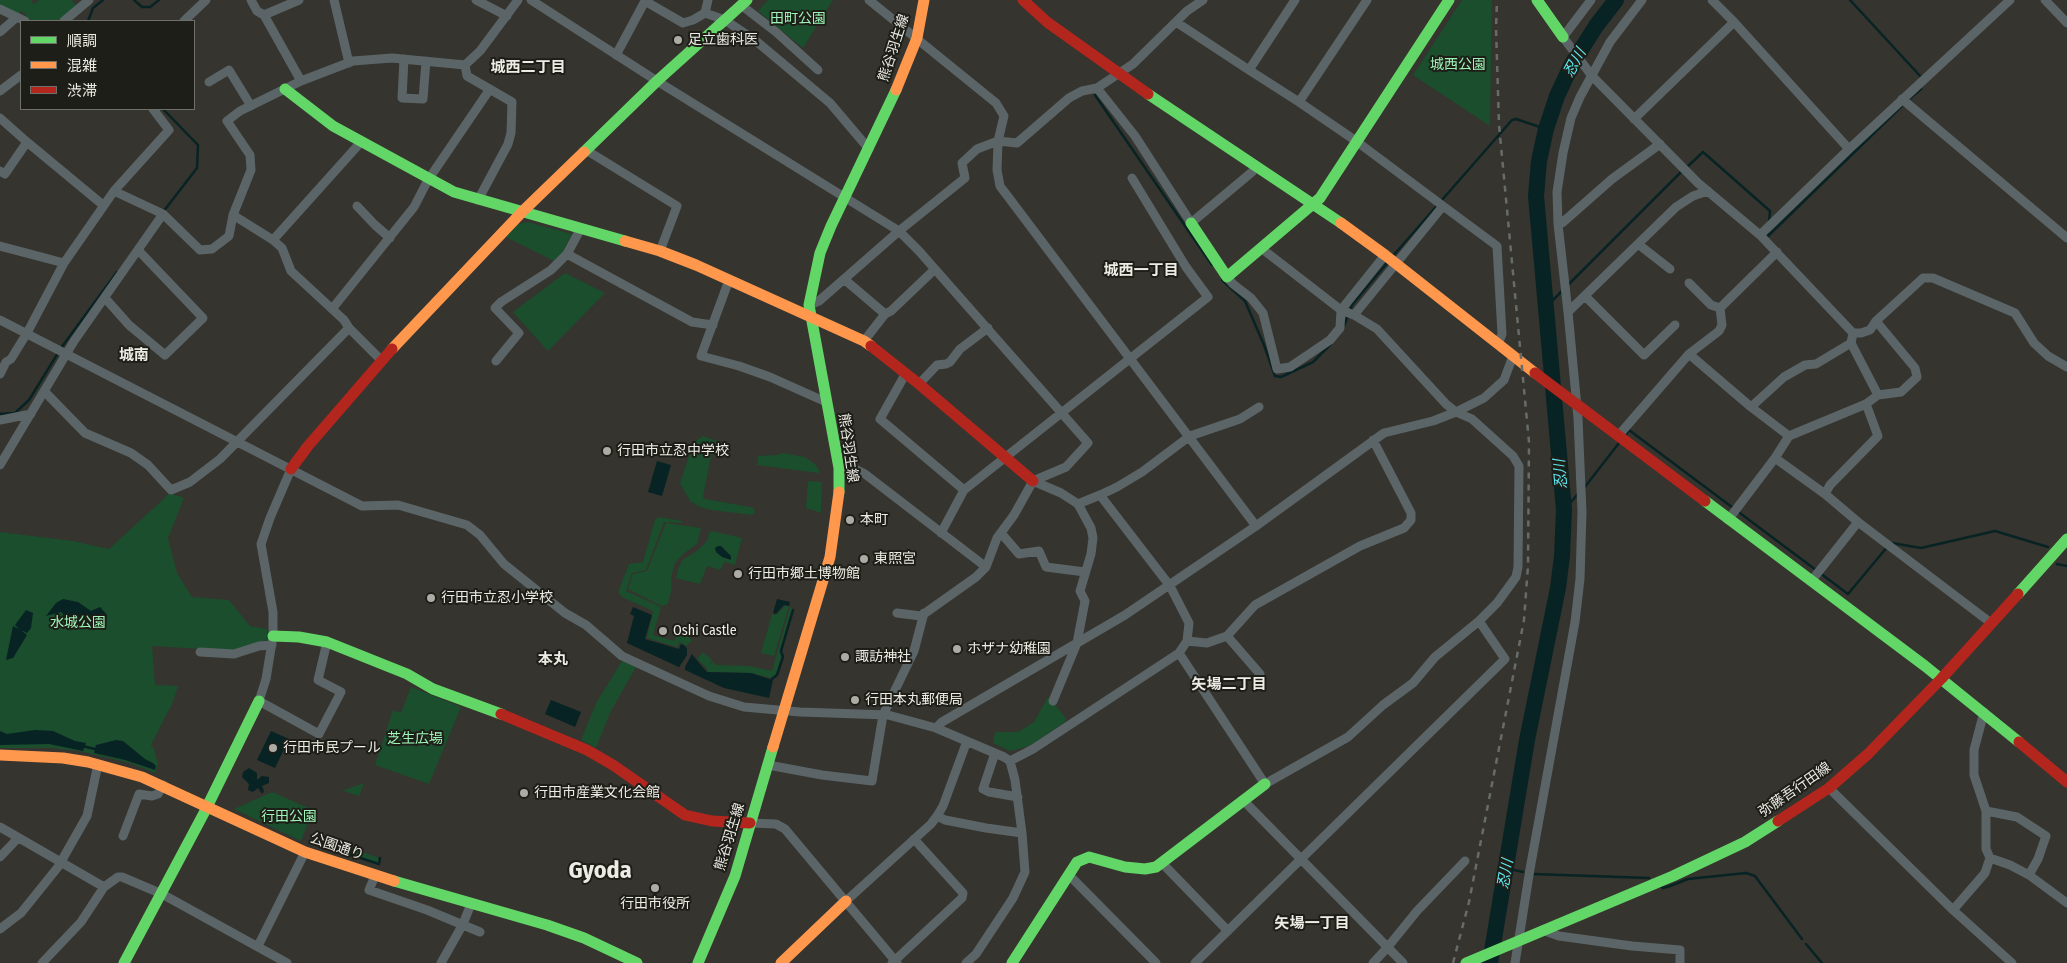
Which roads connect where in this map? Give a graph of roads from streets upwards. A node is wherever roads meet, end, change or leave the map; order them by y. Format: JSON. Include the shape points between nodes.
{"nodes":[{"id":1,"x":89,"y":0,"type":"edge"},
{"id":2,"x":206,"y":0,"type":"edge"},
{"id":3,"x":251,"y":0,"type":"edge"},
{"id":4,"x":299,"y":0,"type":"edge"},
{"id":5,"x":334,"y":0,"type":"edge"},
{"id":6,"x":476,"y":0,"type":"edge"},
{"id":7,"x":518,"y":0,"type":"edge"},
{"id":8,"x":531,"y":0,"type":"edge"},
{"id":9,"x":708,"y":0,"type":"edge"},
{"id":10,"x":869,"y":0,"type":"edge"},
{"id":11,"x":924,"y":0,"type":"edge"},
{"id":12,"x":1023,"y":0,"type":"edge"},
{"id":13,"x":1203,"y":0,"type":"edge"},
{"id":14,"x":1295,"y":0,"type":"edge"},
{"id":15,"x":1367,"y":0,"type":"edge"},
{"id":16,"x":1449,"y":0,"type":"edge"},
{"id":17,"x":1537,"y":0,"type":"edge"},
{"id":18,"x":1591,"y":0,"type":"edge"},
{"id":19,"x":1642,"y":0,"type":"edge"},
{"id":20,"x":1712,"y":0,"type":"edge"},
{"id":21,"x":2010,"y":0,"type":"edge"},
{"id":22,"x":2045,"y":0,"type":"edge"},
{"id":23,"x":744,"y":3,"type":"edge"},
{"id":24,"x":0,"y":9,"type":"edge"},
{"id":25,"x":705,"y":13,"type":"junction"},
{"id":26,"x":74,"y":14,"type":"junction"},
{"id":27,"x":264,"y":15,"type":"junction"},
{"id":28,"x":507,"y":16,"type":"junction"},
{"id":29,"x":21,"y":19,"type":"edge"},
{"id":30,"x":65,"y":20,"type":"edge"},
{"id":31,"x":79,"y":20,"type":"edge"},
{"id":32,"x":185,"y":20,"type":"edge"},
{"id":33,"x":725,"y":20,"type":"junction"},
{"id":34,"x":1176,"y":22,"type":"junction"},
{"id":35,"x":1734,"y":22,"type":"junction"},
{"id":36,"x":2067,"y":23,"type":"edge"},
{"id":37,"x":0,"y":32,"type":"edge"},
{"id":38,"x":1563,"y":37,"type":"junction"},
{"id":39,"x":917,"y":38,"type":"junction"},
{"id":40,"x":616,"y":55,"type":"junction"},
{"id":41,"x":404,"y":59,"type":"junction"},
{"id":42,"x":426,"y":61,"type":"junction"},
{"id":43,"x":349,"y":63,"type":"junction"},
{"id":44,"x":465,"y":65,"type":"junction"},
{"id":45,"x":818,"y":70,"type":"dead end"},
{"id":46,"x":1249,"y":70,"type":"junction"},
{"id":47,"x":1591,"y":73,"type":"junction"},
{"id":48,"x":1118,"y":74,"type":"junction"},
{"id":49,"x":20,"y":76,"type":"edge"},
{"id":50,"x":0,"y":79,"type":"edge"},
{"id":51,"x":301,"y":81,"type":"junction"},
{"id":52,"x":657,"y":81,"type":"junction"},
{"id":53,"x":209,"y":82,"type":"dead end"},
{"id":54,"x":3,"y":88,"type":"edge"},
{"id":55,"x":1097,"y":88,"type":"junction"},
{"id":56,"x":285,"y":89,"type":"junction"},
{"id":57,"x":490,"y":89,"type":"junction"},
{"id":58,"x":1902,"y":99,"type":"junction"},
{"id":59,"x":1299,"y":102,"type":"junction"},
{"id":60,"x":251,"y":106,"type":"junction"},
{"id":61,"x":156,"y":110,"type":"edge"},
{"id":62,"x":0,"y":118,"type":"edge"},
{"id":63,"x":1634,"y":119,"type":"junction"},
{"id":64,"x":998,"y":141,"type":"junction"},
{"id":65,"x":1356,"y":141,"type":"junction"},
{"id":66,"x":27,"y":142,"type":"junction"},
{"id":67,"x":361,"y":142,"type":"junction"},
{"id":68,"x":1660,"y":144,"type":"junction"},
{"id":69,"x":869,"y":149,"type":"junction"},
{"id":70,"x":1849,"y":149,"type":"junction"},
{"id":71,"x":586,"y":150,"type":"junction"},
{"id":72,"x":1256,"y":166,"type":"junction"},
{"id":73,"x":0,"y":171,"type":"edge"},
{"id":74,"x":1132,"y":178,"type":"dead end"},
{"id":75,"x":428,"y":180,"type":"junction"},
{"id":76,"x":114,"y":191,"type":"junction"},
{"id":77,"x":1708,"y":191,"type":"junction"},
{"id":78,"x":844,"y":198,"type":"junction"},
{"id":79,"x":478,"y":200,"type":"junction"},
{"id":80,"x":1313,"y":203,"type":"junction"},
{"id":81,"x":103,"y":205,"type":"junction"},
{"id":82,"x":357,"y":206,"type":"dead end"},
{"id":83,"x":1443,"y":206,"type":"junction"},
{"id":84,"x":523,"y":212,"type":"junction"},
{"id":85,"x":163,"y":214,"type":"junction"},
{"id":86,"x":232,"y":215,"type":"junction"},
{"id":87,"x":1191,"y":223,"type":"junction"},
{"id":88,"x":1558,"y":224,"type":"junction"},
{"id":89,"x":581,"y":228,"type":"junction"},
{"id":90,"x":899,"y":231,"type":"junction"},
{"id":91,"x":1760,"y":235,"type":"junction"},
{"id":92,"x":390,"y":238,"type":"junction"},
{"id":93,"x":2067,"y":238,"type":"edge"},
{"id":94,"x":273,"y":240,"type":"junction"},
{"id":95,"x":1638,"y":244,"type":"junction"},
{"id":96,"x":0,"y":246,"type":"edge"},
{"id":97,"x":1261,"y":248,"type":"junction"},
{"id":98,"x":138,"y":250,"type":"junction"},
{"id":99,"x":660,"y":252,"type":"junction"},
{"id":100,"x":1777,"y":252,"type":"junction"},
{"id":101,"x":567,"y":254,"type":"junction"},
{"id":102,"x":1385,"y":255,"type":"junction"},
{"id":103,"x":64,"y":263,"type":"junction"},
{"id":104,"x":1396,"y":263,"type":"junction"},
{"id":105,"x":935,"y":269,"type":"junction"},
{"id":106,"x":1670,"y":269,"type":"dead end"},
{"id":107,"x":1227,"y":277,"type":"junction"},
{"id":108,"x":844,"y":279,"type":"junction"},
{"id":109,"x":729,"y":280,"type":"junction"},
{"id":110,"x":1688,"y":283,"type":"dead end"},
{"id":111,"x":1585,"y":296,"type":"junction"},
{"id":112,"x":105,"y":298,"type":"junction"},
{"id":113,"x":809,"y":305,"type":"junction"},
{"id":114,"x":1720,"y":308,"type":"junction"},
{"id":115,"x":332,"y":309,"type":"junction"},
{"id":116,"x":1341,"y":310,"type":"junction"},
{"id":117,"x":1568,"y":312,"type":"junction"},
{"id":118,"x":885,"y":314,"type":"junction"},
{"id":119,"x":1354,"y":315,"type":"junction"},
{"id":120,"x":810,"y":317,"type":"junction"},
{"id":121,"x":0,"y":320,"type":"edge"},
{"id":122,"x":1876,"y":321,"type":"junction"},
{"id":123,"x":713,"y":325,"type":"junction"},
{"id":124,"x":1675,"y":325,"type":"dead end"},
{"id":125,"x":349,"y":328,"type":"junction"},
{"id":126,"x":988,"y":328,"type":"junction"},
{"id":127,"x":27,"y":333,"type":"junction"},
{"id":128,"x":1853,"y":333,"type":"junction"},
{"id":129,"x":864,"y":341,"type":"junction"},
{"id":130,"x":1851,"y":342,"type":"junction"},
{"id":131,"x":1498,"y":344,"type":"junction"},
{"id":132,"x":66,"y":354,"type":"junction"},
{"id":133,"x":1689,"y":354,"type":"junction"},
{"id":134,"x":1513,"y":356,"type":"junction"},
{"id":135,"x":1129,"y":358,"type":"junction"},
{"id":136,"x":381,"y":360,"type":"junction"},
{"id":137,"x":496,"y":361,"type":"dead end"},
{"id":138,"x":2067,"y":367,"type":"edge"},
{"id":139,"x":906,"y":373,"type":"junction"},
{"id":140,"x":0,"y":374,"type":"edge"},
{"id":141,"x":919,"y":384,"type":"junction"},
{"id":142,"x":44,"y":391,"type":"junction"},
{"id":143,"x":1878,"y":395,"type":"junction"},
{"id":144,"x":826,"y":402,"type":"junction"},
{"id":145,"x":1575,"y":403,"type":"junction"},
{"id":146,"x":1866,"y":404,"type":"junction"},
{"id":147,"x":1259,"y":406,"type":"dead end"},
{"id":148,"x":1751,"y":407,"type":"junction"},
{"id":149,"x":1456,"y":412,"type":"junction"},
{"id":150,"x":1061,"y":413,"type":"junction"},
{"id":151,"x":31,"y":414,"type":"junction"},
{"id":152,"x":0,"y":420,"type":"edge"},
{"id":153,"x":1190,"y":436,"type":"junction"},
{"id":154,"x":1618,"y":436,"type":"junction"},
{"id":155,"x":1789,"y":436,"type":"junction"},
{"id":156,"x":1373,"y":440,"type":"junction"},
{"id":157,"x":236,"y":442,"type":"junction"},
{"id":158,"x":1006,"y":458,"type":"junction"},
{"id":159,"x":1775,"y":458,"type":"junction"},
{"id":160,"x":0,"y":465,"type":"edge"},
{"id":161,"x":838,"y":468,"type":"junction"},
{"id":162,"x":291,"y":470,"type":"junction"},
{"id":163,"x":1034,"y":481,"type":"junction"},
{"id":164,"x":964,"y":490,"type":"junction"},
{"id":165,"x":1825,"y":494,"type":"junction"},
{"id":166,"x":1100,"y":495,"type":"junction"},
{"id":167,"x":1078,"y":504,"type":"junction"},
{"id":168,"x":1728,"y":520,"type":"junction"},
{"id":169,"x":1858,"y":522,"type":"junction"},
{"id":170,"x":1256,"y":526,"type":"junction"},
{"id":171,"x":941,"y":533,"type":"junction"},
{"id":172,"x":1001,"y":533,"type":"junction"},
{"id":173,"x":2067,"y":539,"type":"edge"},
{"id":174,"x":986,"y":567,"type":"junction"},
{"id":175,"x":1085,"y":572,"type":"junction"},
{"id":176,"x":1812,"y":580,"type":"junction"},
{"id":177,"x":1170,"y":586,"type":"junction"},
{"id":178,"x":897,"y":613,"type":"dead end"},
{"id":179,"x":924,"y":613,"type":"junction"},
{"id":180,"x":1479,"y":621,"type":"junction"},
{"id":181,"x":1990,"y":623,"type":"junction"},
{"id":182,"x":1227,"y":636,"type":"junction"},
{"id":183,"x":272,"y":640,"type":"junction"},
{"id":184,"x":1187,"y":641,"type":"junction"},
{"id":185,"x":327,"y":642,"type":"junction"},
{"id":186,"x":1077,"y":643,"type":"junction"},
{"id":187,"x":200,"y":652,"type":"dead end"},
{"id":188,"x":1179,"y":653,"type":"junction"},
{"id":189,"x":1260,"y":674,"type":"dead end"},
{"id":190,"x":1941,"y":679,"type":"junction"},
{"id":191,"x":259,"y":701,"type":"junction"},
{"id":192,"x":1052,"y":701,"type":"dead end"},
{"id":193,"x":784,"y":711,"type":"junction"},
{"id":194,"x":1984,"y":712,"type":"junction"},
{"id":195,"x":883,"y":715,"type":"junction"},
{"id":196,"x":936,"y":728,"type":"junction"},
{"id":197,"x":967,"y":741,"type":"junction"},
{"id":198,"x":995,"y":753,"type":"junction"},
{"id":199,"x":0,"y":755,"type":"edge"},
{"id":200,"x":1010,"y":761,"type":"junction"},
{"id":201,"x":98,"y":764,"type":"junction"},
{"id":202,"x":768,"y":765,"type":"junction"},
{"id":203,"x":2067,"y":782,"type":"edge"},
{"id":204,"x":1266,"y":784,"type":"junction"},
{"id":205,"x":163,"y":785,"type":"junction"},
{"id":206,"x":1829,"y":788,"type":"junction"},
{"id":207,"x":1018,"y":797,"type":"junction"},
{"id":208,"x":1243,"y":800,"type":"junction"},
{"id":209,"x":208,"y":807,"type":"junction"},
{"id":210,"x":1986,"y":811,"type":"junction"},
{"id":211,"x":937,"y":816,"type":"junction"},
{"id":212,"x":750,"y":823,"type":"junction"},
{"id":213,"x":0,"y":828,"type":"edge"},
{"id":214,"x":1022,"y":832,"type":"junction"},
{"id":215,"x":123,"y":836,"type":"dead end"},
{"id":216,"x":18,"y":838,"type":"junction"},
{"id":217,"x":914,"y":839,"type":"junction"},
{"id":218,"x":305,"y":852,"type":"junction"},
{"id":219,"x":0,"y":857,"type":"edge"},
{"id":220,"x":1302,"y":858,"type":"junction"},
{"id":221,"x":1990,"y":858,"type":"junction"},
{"id":222,"x":1465,"y":861,"type":"dead end"},
{"id":223,"x":60,"y":862,"type":"junction"},
{"id":224,"x":1162,"y":863,"type":"junction"},
{"id":225,"x":1069,"y":875,"type":"junction"},
{"id":226,"x":2029,"y":875,"type":"junction"},
{"id":227,"x":375,"y":876,"type":"junction"},
{"id":228,"x":104,"y":887,"type":"junction"},
{"id":229,"x":162,"y":894,"type":"junction"},
{"id":230,"x":846,"y":901,"type":"junction"},
{"id":231,"x":2067,"y":903,"type":"edge"},
{"id":232,"x":471,"y":904,"type":"junction"},
{"id":233,"x":1953,"y":910,"type":"junction"},
{"id":234,"x":463,"y":924,"type":"junction"},
{"id":235,"x":0,"y":928,"type":"edge"},
{"id":236,"x":1542,"y":930,"type":"junction"},
{"id":237,"x":1228,"y":931,"type":"junction"},
{"id":238,"x":480,"y":932,"type":"dead end"},
{"id":239,"x":1517,"y":940,"type":"junction"},
{"id":240,"x":258,"y":946,"type":"junction"},
{"id":241,"x":1387,"y":948,"type":"junction"},
{"id":242,"x":895,"y":962,"type":"edge"},
{"id":243,"x":1468,"y":962,"type":"edge"},
{"id":244,"x":42,"y":963,"type":"edge"},
{"id":245,"x":124,"y":963,"type":"edge"},
{"id":246,"x":287,"y":963,"type":"edge"},
{"id":247,"x":441,"y":963,"type":"edge"},
{"id":248,"x":637,"y":963,"type":"edge"},
{"id":249,"x":698,"y":963,"type":"edge"},
{"id":250,"x":781,"y":963,"type":"edge"},
{"id":251,"x":966,"y":963,"type":"edge"},
{"id":252,"x":1012,"y":963,"type":"edge"},
{"id":253,"x":1156,"y":963,"type":"edge"},
{"id":254,"x":1195,"y":963,"type":"edge"},
{"id":255,"x":1372,"y":963,"type":"edge"},
{"id":256,"x":1402,"y":963,"type":"edge"},
{"id":257,"x":1515,"y":963,"type":"edge"},
{"id":258,"x":1680,"y":963,"type":"edge"},
{"id":259,"x":2012,"y":963,"type":"edge"}],
"edges":[{"from":1,"to":26,"type":"street"},
{"from":2,"to":32,"type":"street"},
{"from":3,"to":27,"type":"street","via":[[257,11]]},
{"from":4,"to":27,"type":"street"},
{"from":5,"to":43,"type":"street"},
{"from":6,"to":28,"type":"street"},
{"from":7,"to":28,"type":"street"},
{"from":8,"to":40,"type":"street"},
{"from":9,"to":25,"type":"street"},
{"from":10,"to":39,"type":"street"},
{"from":11,"to":39,"type":"street","name":"熊谷羽生線"},
{"from":12,"to":48,"type":"street","via":[[1047,22]]},
{"from":13,"to":34,"type":"street"},
{"from":14,"to":46,"type":"street"},
{"from":15,"to":59,"type":"street"},
{"from":16,"to":65,"type":"street"},
{"from":17,"to":38,"type":"street"},
{"from":18,"to":38,"type":"street"},
{"from":19,"to":47,"type":"street"},
{"from":20,"to":35,"type":"street"},
{"from":21,"to":58,"type":"street"},
{"from":22,"to":36,"type":"street"},
{"from":23,"to":33,"type":"street"},
{"from":23,"to":45,"type":"street"},
{"from":24,"to":29,"type":"street"},
{"from":25,"to":33,"type":"street"},
{"from":25,"to":40,"type":"street","via":[[683,23],[645,1]]},
{"from":26,"to":30,"type":"street"},
{"from":26,"to":31,"type":"street"},
{"from":27,"to":51,"type":"street"},
{"from":28,"to":44,"type":"street"},
{"from":29,"to":37,"type":"street"},
{"from":33,"to":52,"type":"street"},
{"from":33,"to":69,"type":"street","via":[[756,41],[830,103]]},
{"from":34,"to":46,"type":"street"},
{"from":34,"to":48,"type":"street","via":[[1133,64]]},
{"from":35,"to":63,"type":"street"},
{"from":35,"to":70,"type":"street"},
{"from":38,"to":47,"type":"street"},
{"from":39,"to":64,"type":"street","via":[[996,103],[1004,116]]},
{"from":39,"to":69,"type":"street","name":"熊谷羽生線"},
{"from":40,"to":52,"type":"street"},
{"from":41,"to":42,"type":"street"},
{"from":41,"to":42,"type":"street","via":[[402,98],[422,98]]},
{"from":41,"to":43,"type":"street"},
{"from":42,"to":44,"type":"street"},
{"from":43,"to":51,"type":"street"},
{"from":44,"to":57,"type":"street","via":[[467,76]]},
{"from":46,"to":59,"type":"street"},
{"from":47,"to":63,"type":"street"},
{"from":47,"to":88,"type":"street","via":[[1571,118],[1563,153],[1557,192]]},
{"from":48,"to":55,"type":"street"},
{"from":48,"to":72,"type":"street"},
{"from":49,"to":54,"type":"street"},
{"from":50,"to":54,"type":"street"},
{"from":51,"to":56,"type":"street"},
{"from":52,"to":71,"type":"street"},
{"from":52,"to":78,"type":"street"},
{"from":53,"to":60,"type":"street","via":[[229,70]]},
{"from":55,"to":64,"type":"street","via":[[1069,98],[1017,143]]},
{"from":55,"to":87,"type":"street","via":[[1135,136]]},
{"from":56,"to":60,"type":"street"},
{"from":56,"to":67,"type":"street","via":[[332,126]]},
{"from":57,"to":75,"type":"street"},
{"from":57,"to":79,"type":"street","via":[[512,102],[511,133]]},
{"from":58,"to":70,"type":"street"},
{"from":58,"to":93,"type":"street"},
{"from":59,"to":65,"type":"street"},
{"from":60,"to":86,"type":"street","via":[[227,121],[250,154],[251,170]]},
{"from":61,"to":76,"type":"street","via":[[169,130]]},
{"from":62,"to":66,"type":"street"},
{"from":63,"to":68,"type":"street"},
{"from":64,"to":90,"type":"street","via":[[977,149],[962,163],[965,178]]},
{"from":64,"to":135,"type":"street","via":[[1000,186]]},
{"from":65,"to":80,"type":"street","via":[[1320,198]]},
{"from":65,"to":83,"type":"street"},
{"from":66,"to":73,"type":"street","via":[[5,174]]},
{"from":66,"to":81,"type":"street"},
{"from":67,"to":75,"type":"street"},
{"from":67,"to":94,"type":"street"},
{"from":68,"to":77,"type":"street"},
{"from":68,"to":88,"type":"street","via":[[1612,178]]},
{"from":69,"to":78,"type":"street","name":"熊谷羽生線"},
{"from":70,"to":91,"type":"street"},
{"from":71,"to":84,"type":"street"},
{"from":71,"to":99,"type":"street","via":[[677,206]]},
{"from":72,"to":80,"type":"street"},
{"from":72,"to":87,"type":"street"},
{"from":74,"to":135,"type":"street","via":[[1208,297]]},
{"from":75,"to":79,"type":"street"},
{"from":75,"to":92,"type":"street","via":[[414,207]]},
{"from":76,"to":81,"type":"street"},
{"from":76,"to":85,"type":"street"},
{"from":77,"to":91,"type":"street"},
{"from":77,"to":95,"type":"street","via":[[1676,207]]},
{"from":78,"to":90,"type":"street"},
{"from":78,"to":113,"type":"street","name":"熊谷羽生線","via":[[820,253]]},
{"from":79,"to":84,"type":"street"},
{"from":80,"to":97,"type":"street"},
{"from":80,"to":102,"type":"street"},
{"from":81,"to":103,"type":"street"},
{"from":82,"to":92,"type":"street"},
{"from":83,"to":104,"type":"street"},
{"from":83,"to":131,"type":"street","via":[[1497,246],[1502,334]]},
{"from":84,"to":89,"type":"street"},
{"from":84,"to":136,"type":"street"},
{"from":85,"to":86,"type":"street","via":[[200,250],[212,249],[229,236]]},
{"from":85,"to":98,"type":"street"},
{"from":86,"to":94,"type":"street"},
{"from":87,"to":107,"type":"street"},
{"from":88,"to":117,"type":"street"},
{"from":89,"to":99,"type":"street"},
{"from":89,"to":101,"type":"street"},
{"from":90,"to":105,"type":"street"},
{"from":90,"to":108,"type":"street"},
{"from":91,"to":100,"type":"street"},
{"from":92,"to":115,"type":"street"},
{"from":94,"to":115,"type":"street","via":[[282,248],[291,271]]},
{"from":95,"to":106,"type":"street"},
{"from":95,"to":111,"type":"street"},
{"from":96,"to":103,"type":"street"},
{"from":97,"to":107,"type":"street"},
{"from":97,"to":116,"type":"street"},
{"from":98,"to":112,"type":"street"},
{"from":98,"to":112,"type":"street","via":[[203,318],[165,356],[129,325]]},
{"from":99,"to":109,"type":"street"},
{"from":100,"to":114,"type":"street"},
{"from":100,"to":128,"type":"street"},
{"from":101,"to":123,"type":"street","via":[[692,322]]},
{"from":101,"to":137,"type":"street","via":[[551,270],[495,308],[519,333]]},
{"from":102,"to":104,"type":"street"},
{"from":102,"to":116,"type":"street"},
{"from":103,"to":127,"type":"street"},
{"from":104,"to":119,"type":"street"},
{"from":104,"to":131,"type":"street"},
{"from":105,"to":118,"type":"street"},
{"from":105,"to":126,"type":"street"},
{"from":107,"to":116,"type":"street","via":[[1251,298],[1262,313],[1277,369],[1290,367],[1330,340],[1340,328]]},
{"from":108,"to":113,"type":"street"},
{"from":108,"to":118,"type":"street"},
{"from":109,"to":120,"type":"street"},
{"from":109,"to":123,"type":"street"},
{"from":110,"to":114,"type":"street","via":[[1711,305]]},
{"from":111,"to":117,"type":"street"},
{"from":111,"to":124,"type":"street","via":[[1644,355]]},
{"from":112,"to":132,"type":"street"},
{"from":113,"to":120,"type":"street","name":"熊谷羽生線"},
{"from":114,"to":133,"type":"street","via":[[1722,325],[1719,331]]},
{"from":115,"to":125,"type":"street"},
{"from":116,"to":119,"type":"street"},
{"from":117,"to":145,"type":"street"},
{"from":118,"to":129,"type":"street"},
{"from":119,"to":149,"type":"street","via":[[1377,329]]},
{"from":120,"to":129,"type":"street"},
{"from":120,"to":144,"type":"street","name":"熊谷羽生線"},
{"from":121,"to":127,"type":"street"},
{"from":122,"to":128,"type":"street","via":[[1870,330]]},
{"from":122,"to":138,"type":"street","via":[[1923,278],[1933,278],[2015,313],[2034,343]]},
{"from":122,"to":143,"type":"street","via":[[1915,368],[1917,377],[1901,392]]},
{"from":123,"to":144,"type":"street","via":[[701,356],[770,377]]},
{"from":125,"to":136,"type":"street"},
{"from":125,"to":157,"type":"street"},
{"from":126,"to":141,"type":"street","via":[[960,349],[950,362],[937,365]]},
{"from":126,"to":150,"type":"street"},
{"from":127,"to":132,"type":"street"},
{"from":127,"to":140,"type":"street"},
{"from":128,"to":130,"type":"street"},
{"from":129,"to":139,"type":"street"},
{"from":130,"to":143,"type":"street"},
{"from":130,"to":148,"type":"street","via":[[1816,364],[1806,365],[1784,377]]},
{"from":131,"to":134,"type":"street"},
{"from":132,"to":142,"type":"street"},
{"from":132,"to":157,"type":"street"},
{"from":133,"to":148,"type":"street"},
{"from":133,"to":154,"type":"street"},
{"from":134,"to":145,"type":"street"},
{"from":134,"to":149,"type":"street","via":[[1504,380],[1484,398]]},
{"from":135,"to":150,"type":"street"},
{"from":135,"to":153,"type":"street"},
{"from":136,"to":162,"type":"street"},
{"from":139,"to":141,"type":"street"},
{"from":139,"to":164,"type":"street","via":[[880,419]]},
{"from":141,"to":158,"type":"street"},
{"from":142,"to":151,"type":"street"},
{"from":142,"to":157,"type":"street","via":[[85,433],[131,453],[148,465],[171,490],[190,482]]},
{"from":143,"to":146,"type":"street"},
{"from":144,"to":161,"type":"street","name":"熊谷羽生線"},
{"from":145,"to":154,"type":"street"},
{"from":145,"to":239,"type":"street","via":[[1582,512],[1580,579]]},
{"from":146,"to":155,"type":"street"},
{"from":146,"to":165,"type":"street","via":[[1878,436],[1830,484]]},
{"from":147,"to":153,"type":"street","via":[[1240,419]]},
{"from":148,"to":155,"type":"street"},
{"from":149,"to":156,"type":"street","via":[[1384,433]]},
{"from":149,"to":180,"type":"street","via":[[1472,419],[1513,456],[1519,466],[1516,577]]},
{"from":150,"to":158,"type":"street"},
{"from":150,"to":163,"type":"street","via":[[1088,443],[1066,467]]},
{"from":151,"to":152,"type":"street"},
{"from":151,"to":160,"type":"street"},
{"from":153,"to":166,"type":"street","via":[[1142,472]]},
{"from":153,"to":170,"type":"street"},
{"from":154,"to":168,"type":"street"},
{"from":155,"to":159,"type":"street"},
{"from":156,"to":170,"type":"street"},
{"from":156,"to":182,"type":"street","via":[[1411,520],[1404,528],[1360,546],[1255,605]]},
{"from":157,"to":162,"type":"street"},
{"from":158,"to":163,"type":"street"},
{"from":158,"to":164,"type":"street"},
{"from":159,"to":165,"type":"street"},
{"from":159,"to":168,"type":"street"},
{"from":161,"to":171,"type":"street","via":[[865,474]]},
{"from":161,"to":193,"type":"street","name":"熊谷羽生線","via":[[839,500],[830,557]]},
{"from":162,"to":183,"type":"street","via":[[261,544],[273,612]]},
{"from":162,"to":193,"type":"street","via":[[362,506],[398,505],[467,525],[480,535],[504,564],[622,656],[709,696],[744,706]]},
{"from":163,"to":167,"type":"street"},
{"from":163,"to":172,"type":"street"},
{"from":164,"to":171,"type":"street"},
{"from":165,"to":169,"type":"street"},
{"from":166,"to":167,"type":"street"},
{"from":166,"to":177,"type":"street"},
{"from":167,"to":175,"type":"street","via":[[1093,538]]},
{"from":168,"to":176,"type":"street"},
{"from":169,"to":176,"type":"street"},
{"from":169,"to":181,"type":"street"},
{"from":170,"to":177,"type":"street"},
{"from":171,"to":174,"type":"street"},
{"from":172,"to":174,"type":"street"},
{"from":172,"to":175,"type":"street","via":[[1019,554],[1039,552],[1046,567]]},
{"from":173,"to":181,"type":"street","name":"弥藤吾行田線"},
{"from":174,"to":179,"type":"street"},
{"from":175,"to":186,"type":"street","via":[[1080,591],[1085,601]]},
{"from":176,"to":190,"type":"street"},
{"from":177,"to":184,"type":"street","via":[[1188,623]]},
{"from":177,"to":186,"type":"street"},
{"from":178,"to":179,"type":"street","via":[[920,616]]},
{"from":179,"to":195,"type":"street","via":[[914,651]]},
{"from":180,"to":204,"type":"street","via":[[1434,657],[1413,683],[1348,737]]},
{"from":180,"to":220,"type":"street","via":[[1505,659]]},
{"from":181,"to":190,"type":"street","name":"弥藤吾行田線"},
{"from":182,"to":184,"type":"street","via":[[1207,643]]},
{"from":182,"to":189,"type":"street"},
{"from":183,"to":185,"type":"street","via":[[299,637]]},
{"from":183,"to":187,"type":"street","via":[[234,654]]},
{"from":183,"to":191,"type":"street"},
{"from":184,"to":188,"type":"street"},
{"from":185,"to":191,"type":"street","via":[[318,680],[341,692],[319,734]]},
{"from":185,"to":212,"type":"street","via":[[407,674],[433,689],[587,750],[685,815],[712,821]]},
{"from":186,"to":192,"type":"street"},
{"from":186,"to":196,"type":"street"},
{"from":188,"to":200,"type":"street"},
{"from":188,"to":204,"type":"street"},
{"from":190,"to":194,"type":"street"},
{"from":190,"to":206,"type":"street","name":"弥藤吾行田線","via":[[1868,754]]},
{"from":191,"to":209,"type":"street"},
{"from":193,"to":195,"type":"street"},
{"from":193,"to":202,"type":"street","name":"熊谷羽生線"},
{"from":194,"to":203,"type":"street"},
{"from":194,"to":210,"type":"street","via":[[1974,750],[1974,774]]},
{"from":195,"to":196,"type":"street"},
{"from":195,"to":202,"type":"street","via":[[872,781]]},
{"from":196,"to":197,"type":"street"},
{"from":197,"to":198,"type":"street"},
{"from":197,"to":211,"type":"street"},
{"from":198,"to":200,"type":"street"},
{"from":198,"to":207,"type":"street","via":[[983,789]]},
{"from":199,"to":201,"type":"street","name":"公園通り","via":[[63,758]]},
{"from":200,"to":207,"type":"street"},
{"from":201,"to":205,"type":"street","name":"公園通り"},
{"from":201,"to":223,"type":"street","via":[[87,816]]},
{"from":202,"to":212,"type":"street","name":"熊谷羽生線"},
{"from":204,"to":208,"type":"street"},
{"from":205,"to":209,"type":"street","name":"公園通り"},
{"from":205,"to":215,"type":"street","via":[[158,794],[139,794]]},
{"from":206,"to":233,"type":"street"},
{"from":206,"to":236,"type":"street","name":"弥藤吾行田線","via":[[1745,842],[1673,876]]},
{"from":207,"to":214,"type":"street"},
{"from":208,"to":220,"type":"street"},
{"from":208,"to":224,"type":"street"},
{"from":209,"to":218,"type":"street","name":"公園通り"},
{"from":209,"to":229,"type":"street"},
{"from":210,"to":221,"type":"street","via":[[1986,849]]},
{"from":210,"to":226,"type":"street","via":[[2017,817],[2046,836]]},
{"from":211,"to":214,"type":"street","via":[[970,825]]},
{"from":211,"to":217,"type":"street"},
{"from":212,"to":230,"type":"street","via":[[781,826]]},
{"from":212,"to":249,"type":"street","name":"熊谷羽生線","via":[[735,876]]},
{"from":213,"to":216,"type":"street"},
{"from":214,"to":251,"type":"street","via":[[1024,872],[1021,883],[976,954]]},
{"from":216,"to":219,"type":"street"},
{"from":216,"to":223,"type":"street"},
{"from":217,"to":230,"type":"street"},
{"from":217,"to":242,"type":"street","via":[[963,893],[962,898]]},
{"from":218,"to":227,"type":"street","name":"公園通り"},
{"from":218,"to":240,"type":"street"},
{"from":220,"to":237,"type":"street"},
{"from":220,"to":241,"type":"street"},
{"from":221,"to":226,"type":"street"},
{"from":221,"to":233,"type":"street","via":[[1986,873]]},
{"from":222,"to":241,"type":"street","via":[[1417,910]]},
{"from":223,"to":228,"type":"street"},
{"from":223,"to":235,"type":"street","via":[[21,912]]},
{"from":224,"to":225,"type":"street","via":[[1145,869],[1108,864],[1089,857],[1077,862]]},
{"from":224,"to":237,"type":"street"},
{"from":225,"to":252,"type":"street"},
{"from":225,"to":253,"type":"street"},
{"from":226,"to":231,"type":"street"},
{"from":227,"to":232,"type":"street","name":"公園通り"},
{"from":227,"to":234,"type":"street","via":[[369,890]]},
{"from":228,"to":229,"type":"street","via":[[122,877]]},
{"from":228,"to":244,"type":"street","via":[[81,922]]},
{"from":229,"to":240,"type":"street"},
{"from":229,"to":245,"type":"street"},
{"from":230,"to":242,"type":"street"},
{"from":230,"to":250,"type":"street"},
{"from":232,"to":234,"type":"street"},
{"from":232,"to":248,"type":"street","name":"公園通り","via":[[574,935]]},
{"from":233,"to":259,"type":"street"},
{"from":234,"to":238,"type":"street"},
{"from":234,"to":247,"type":"street"},
{"from":236,"to":239,"type":"street","name":"弥藤吾行田線"},
{"from":236,"to":258,"type":"street","via":[[1559,936],[1680,950]]},
{"from":237,"to":254,"type":"street"},
{"from":239,"to":243,"type":"street","name":"弥藤吾行田線"},
{"from":239,"to":257,"type":"street"},
{"from":240,"to":246,"type":"street"},
{"from":241,"to":255,"type":"street"},
{"from":241,"to":256,"type":"street"}]}
